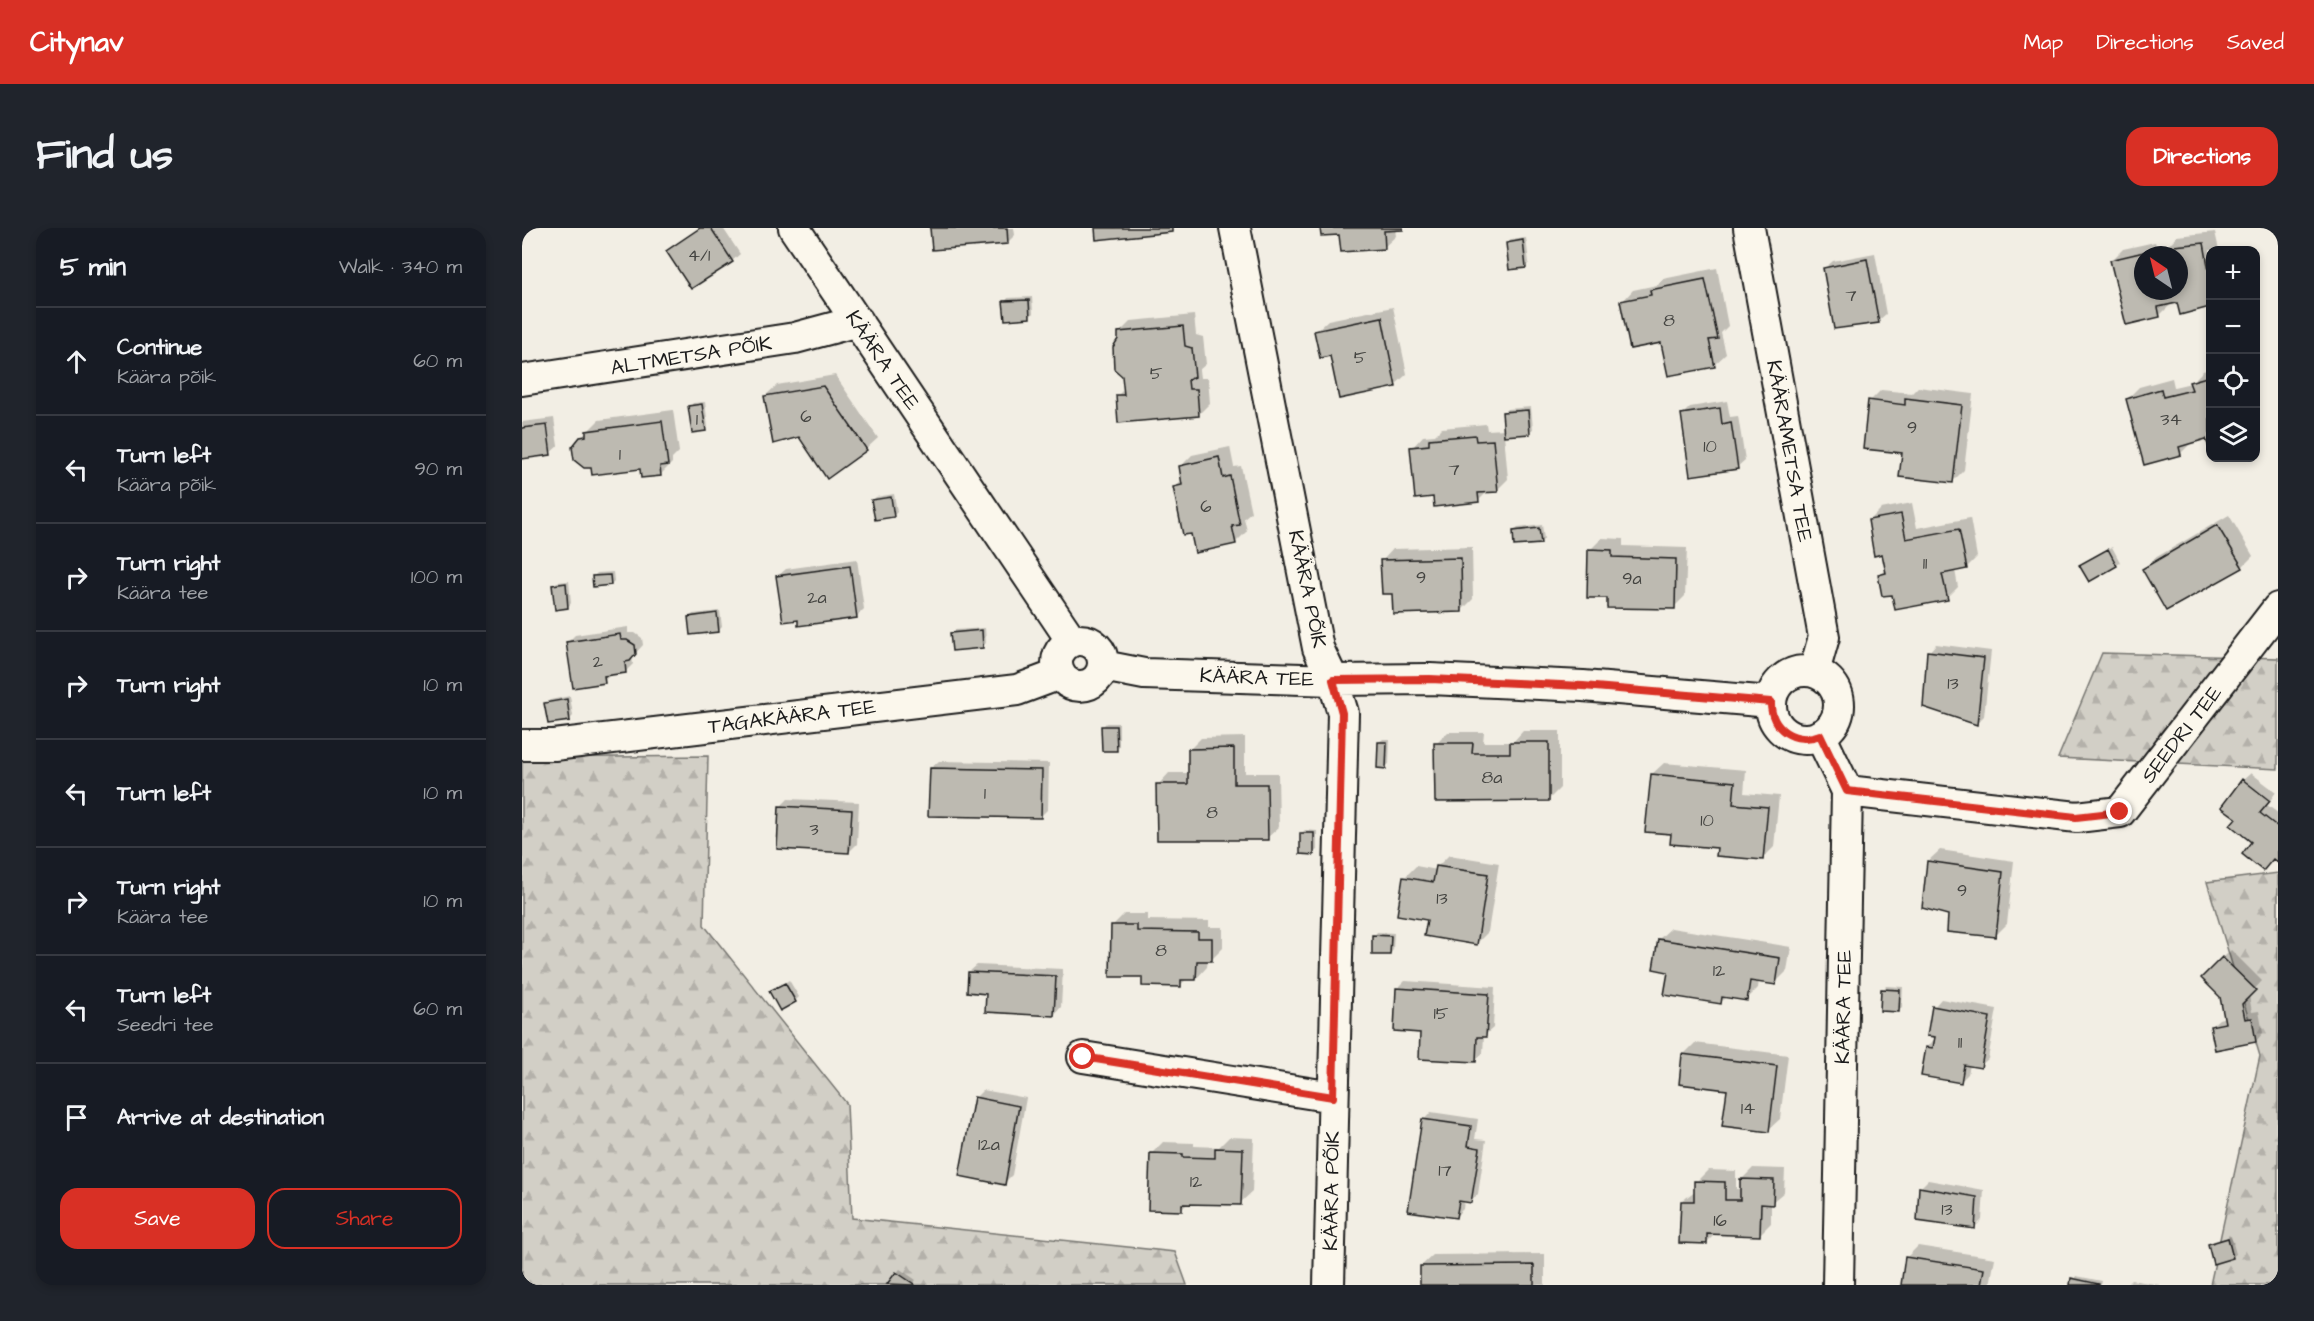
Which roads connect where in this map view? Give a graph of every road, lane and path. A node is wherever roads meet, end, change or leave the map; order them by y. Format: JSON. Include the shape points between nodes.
{"nodes":[{"id":1,"x":794,"y":228,"type":"edge"},
{"id":2,"x":1235,"y":228,"type":"edge"},
{"id":3,"x":1749,"y":228,"type":"edge"},
{"id":4,"x":858,"y":321,"type":"junction"},
{"id":5,"x":522,"y":380,"type":"edge"},
{"id":6,"x":2278,"y":608,"type":"edge"},
{"id":7,"x":1072,"y":641,"type":"junction"},
{"id":8,"x":1103,"y":666,"type":"junction"},
{"id":9,"x":1814,"y":672,"type":"junction"},
{"id":10,"x":1060,"y":674,"type":"junction"},
{"id":11,"x":1333,"y":680,"type":"junction"},
{"id":12,"x":1771,"y":702,"type":"junction"},
{"id":13,"x":1820,"y":735,"type":"junction"},
{"id":14,"x":522,"y":745,"type":"edge"},
{"id":15,"x":1847,"y":791,"type":"junction"},
{"id":16,"x":1083,"y":1057,"type":"dead end"},
{"id":17,"x":1333,"y":1097,"type":"junction"},
{"id":18,"x":1329,"y":1285,"type":"edge"},
{"id":19,"x":1839,"y":1285,"type":"edge"}],
"edges":[{"from":1,"to":4,"type":"street","name":"KÄÄRA TEE"},
{"from":2,"to":11,"type":"street","name":"KÄÄRA PÕIK","via":[[1318,648]]},
{"from":3,"to":9,"type":"street","name":"KÄÄRAMETSA TEE","via":[[1824,637]]},
{"from":4,"to":5,"type":"street","name":"ALTMETSA PÕIK","via":[[795,338]]},
{"from":4,"to":7,"type":"street","name":"KÄÄRA TEE"},
{"from":6,"to":15,"type":"street","name":"SEEDRI TEE","via":[[2120,812],[2076,817]]},
{"from":7,"to":8,"type":"street","via":[[1095,645]]},
{"from":7,"to":10,"type":"street","via":[[1059,655]]},
{"from":8,"to":10,"type":"street","via":[[1096,679],[1084,685],[1070,683]]},
{"from":8,"to":11,"type":"street","name":"KÄÄRA TEE","via":[[1144,674]]},
{"from":9,"to":12,"type":"street","via":[[1803,671],[1782,680]]},
{"from":9,"to":13,"type":"street","via":[[1833,685],[1838,695],[1837,717]]},
{"from":10,"to":14,"type":"street","name":"TAGAKÄÄRA TEE","via":[[1017,690],[554,745]]},
{"from":11,"to":12,"type":"street","name":"KÄÄRA TEE","via":[[1430,679],[1583,686]]},
{"from":11,"to":17,"type":"street","name":"KÄÄRA PÕIK","via":[[1342,713]]},
{"from":12,"to":13,"type":"street","via":[[1774,721],[1790,736],[1801,739]]},
{"from":13,"to":15,"type":"street","name":"KÄÄRA TEE"},
{"from":15,"to":19,"type":"street","name":"KÄÄRA TEE"},
{"from":16,"to":17,"type":"street"},
{"from":17,"to":18,"type":"street","name":"KÄÄRA PÕIK"}]}
